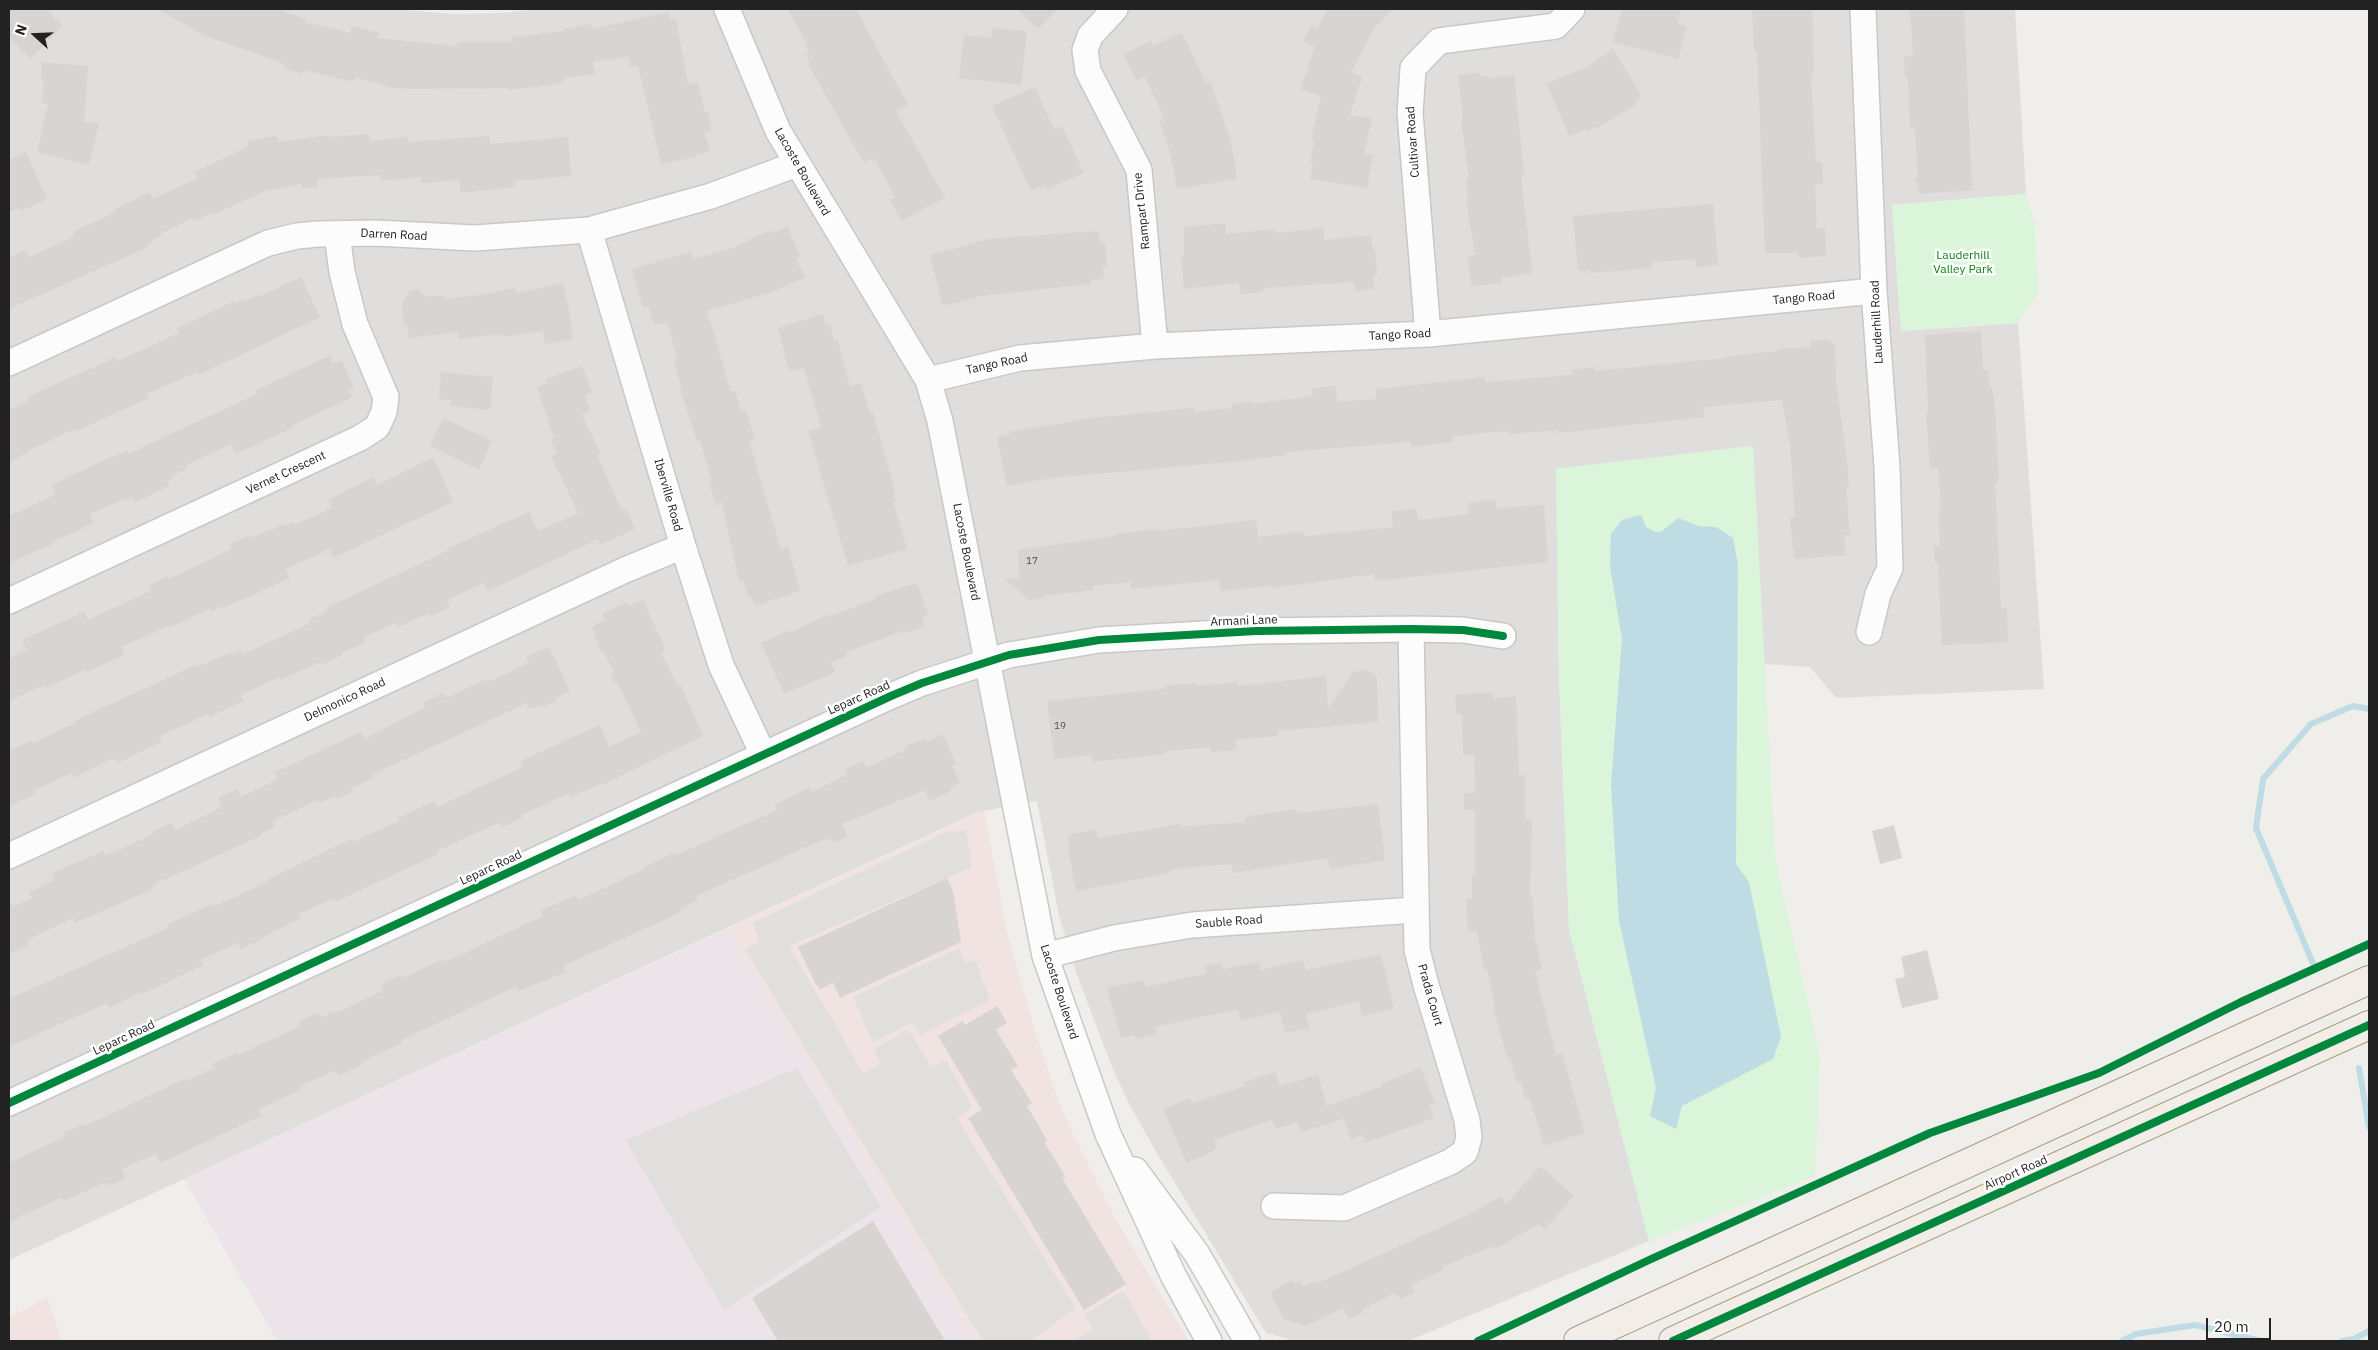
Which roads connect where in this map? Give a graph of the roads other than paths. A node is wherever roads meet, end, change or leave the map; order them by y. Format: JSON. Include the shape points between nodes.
{"nodes":[{"id":1,"x":727,"y":9,"type":"edge"},
{"id":2,"x":1115,"y":9,"type":"edge"},
{"id":3,"x":1572,"y":9,"type":"edge"},
{"id":4,"x":1863,"y":9,"type":"edge"},
{"id":5,"x":797,"y":164,"type":"junction"},
{"id":6,"x":589,"y":230,"type":"junction"},
{"id":7,"x":337,"y":234,"type":"junction"},
{"id":8,"x":1874,"y":291,"type":"junction"},
{"id":9,"x":1428,"y":334,"type":"junction"},
{"id":10,"x":1155,"y":346,"type":"junction"},
{"id":11,"x":9,"y":362,"type":"edge"},
{"id":12,"x":928,"y":380,"type":"junction"},
{"id":13,"x":683,"y":546,"type":"junction"},
{"id":14,"x":9,"y":601,"type":"edge"},
{"id":15,"x":1411,"y":629,"type":"junction"},
{"id":16,"x":1869,"y":632,"type":"dead end"},
{"id":17,"x":1504,"y":636,"type":"dead end"},
{"id":18,"x":988,"y":662,"type":"junction"},
{"id":19,"x":763,"y":754,"type":"junction"},
{"id":20,"x":9,"y":856,"type":"edge"},
{"id":21,"x":1415,"y":910,"type":"junction"},
{"id":22,"x":1045,"y":956,"type":"junction"},
{"id":23,"x":2369,"y":980,"type":"edge"},
{"id":24,"x":2369,"y":1025,"type":"edge"},
{"id":25,"x":9,"y":1103,"type":"edge"},
{"id":26,"x":1108,"y":1134,"type":"junction"},
{"id":27,"x":1274,"y":1206,"type":"dead end"},
{"id":28,"x":1209,"y":1341,"type":"edge"},
{"id":29,"x":1247,"y":1341,"type":"edge"},
{"id":30,"x":1578,"y":1341,"type":"edge"},
{"id":31,"x":1673,"y":1341,"type":"edge"}],
"edges":[{"from":1,"to":5,"type":"street","name":"Lacoste Boulevard","via":[[778,131]]},
{"from":2,"to":10,"type":"street","name":"Rampart Drive","via":[[1090,36],[1084,50],[1088,71],[1139,170]]},
{"from":3,"to":9,"type":"street","name":"Cultivar Road","via":[[1556,26],[1439,41],[1413,68],[1410,112]]},
{"from":4,"to":8,"type":"street","name":"Lauderhill Road"},
{"from":5,"to":6,"type":"street","name":"Darren Road","via":[[711,196]]},
{"from":5,"to":12,"type":"street","name":"Lacoste Boulevard"},
{"from":6,"to":7,"type":"street","name":"Darren Road","via":[[475,238]]},
{"from":6,"to":13,"type":"street","name":"Iberville Road"},
{"from":7,"to":11,"type":"street","name":"Darren Road","via":[[297,236],[268,243]]},
{"from":7,"to":14,"type":"street","name":"Vernet Crescent","via":[[342,272],[355,324],[386,397],[377,427],[360,438]]},
{"from":8,"to":9,"type":"street","name":"Tango Road"},
{"from":8,"to":16,"type":"street","name":"Lauderhill Road","via":[[1887,468],[1890,568],[1878,594]]},
{"from":9,"to":10,"type":"street","name":"Tango Road"},
{"from":10,"to":12,"type":"street","name":"Tango Road","via":[[1020,358]]},
{"from":12,"to":18,"type":"street","name":"Lacoste Boulevard","via":[[940,421]]},
{"from":13,"to":19,"type":"street","name":"Iberville Road","via":[[721,665]]},
{"from":13,"to":20,"type":"street","name":"Delmonico Road"},
{"from":15,"to":17,"type":"street","name":"Armani Lane","via":[[1463,630]]},
{"from":15,"to":18,"type":"street","name":"Armani Lane","via":[[1256,631],[1099,640],[1018,653]]},
{"from":15,"to":21,"type":"street","name":"Prada Court"},
{"from":18,"to":19,"type":"street","name":"Leparc Road","via":[[922,683]]},
{"from":18,"to":22,"type":"street","name":"Lacoste Boulevard"},
{"from":19,"to":25,"type":"street","name":"Leparc Road"},
{"from":21,"to":22,"type":"street","name":"Sauble Road","via":[[1192,924],[1114,938]]},
{"from":21,"to":27,"type":"street","name":"Prada Court","via":[[1417,950],[1467,1120],[1469,1137],[1465,1152],[1450,1162],[1344,1208]]},
{"from":22,"to":26,"type":"street","name":"Lacoste Boulevard"},
{"from":23,"to":30,"type":"main road"},
{"from":24,"to":31,"type":"main road","name":"Airport Road"},
{"from":26,"to":28,"type":"street","name":"Lacoste Boulevard","via":[[1173,1275]]},
{"from":26,"to":29,"type":"street","name":"Lacoste Boulevard","via":[[1197,1254]]}]}
